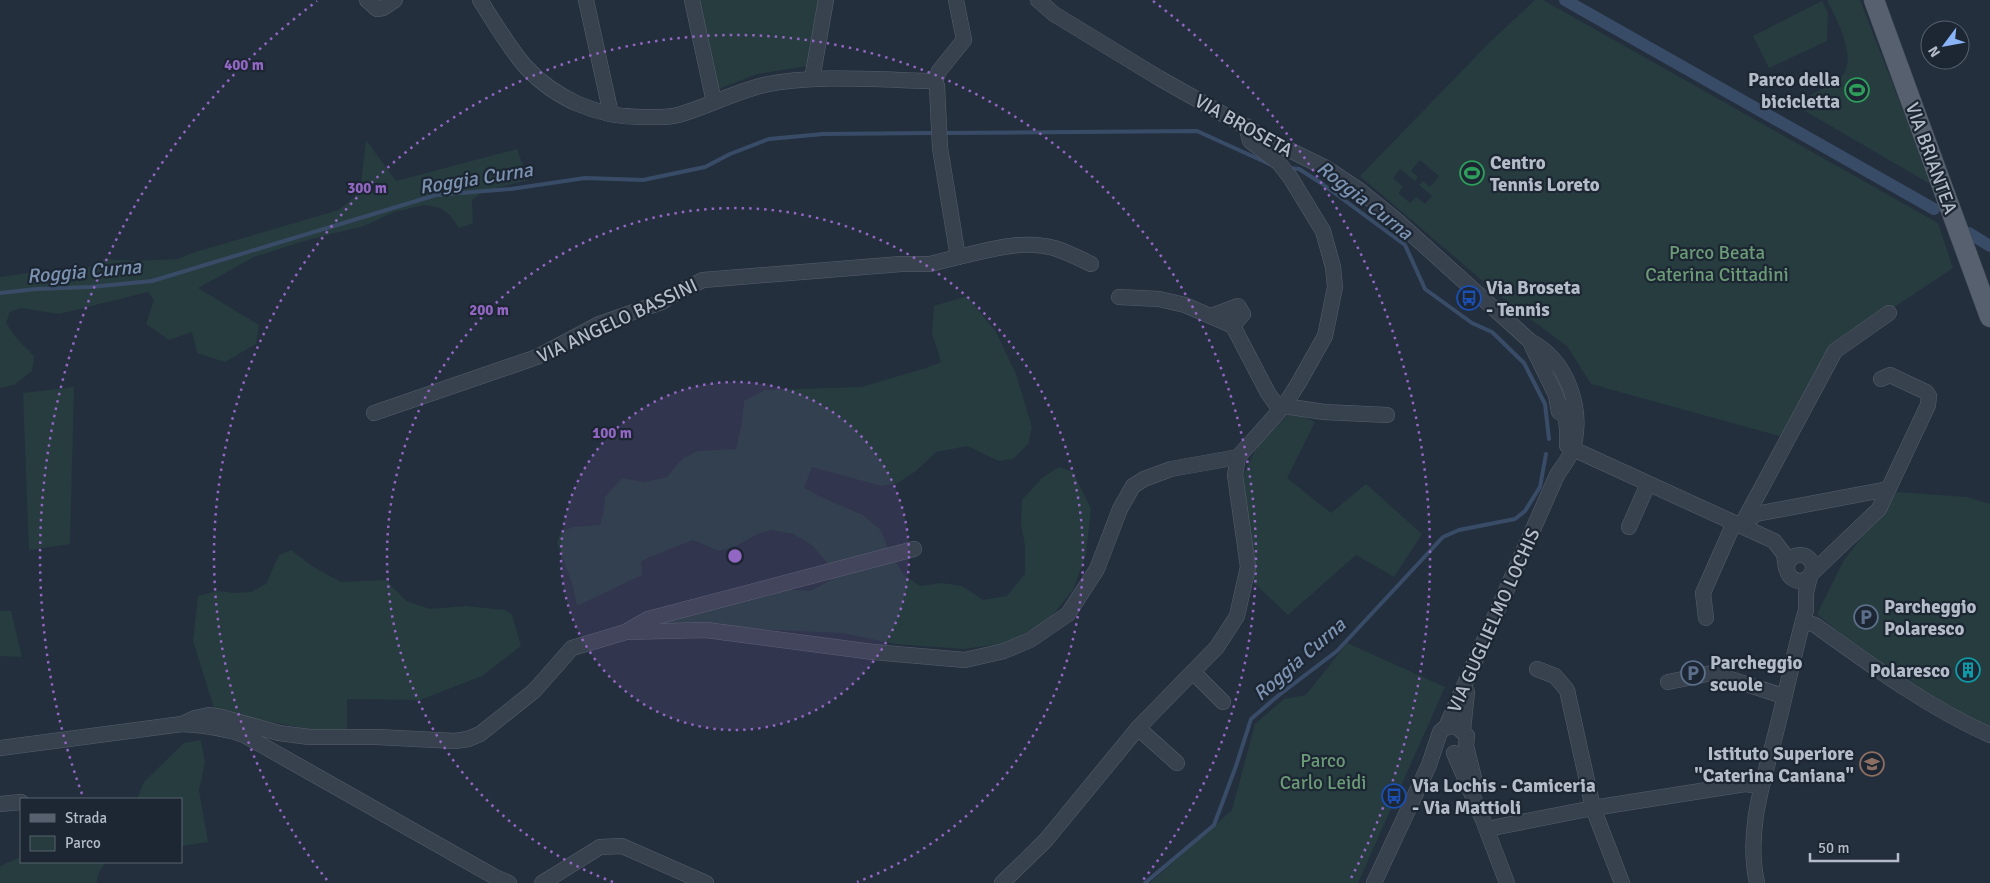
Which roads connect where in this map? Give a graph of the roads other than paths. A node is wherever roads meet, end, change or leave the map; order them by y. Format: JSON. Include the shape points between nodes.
{"nodes":[{"id":1,"x":367,"y":0,"type":"edge"},
{"id":2,"x":395,"y":0,"type":"edge"},
{"id":3,"x":480,"y":0,"type":"edge"},
{"id":4,"x":586,"y":0,"type":"edge"},
{"id":5,"x":692,"y":0,"type":"edge"},
{"id":6,"x":826,"y":0,"type":"edge"},
{"id":7,"x":956,"y":0,"type":"edge"},
{"id":8,"x":1038,"y":0,"type":"edge"},
{"id":9,"x":1874,"y":0,"type":"edge"},
{"id":10,"x":812,"y":79,"type":"junction"},
{"id":11,"x":935,"y":81,"type":"junction"},
{"id":12,"x":714,"y":102,"type":"junction"},
{"id":13,"x":611,"y":114,"type":"junction"},
{"id":14,"x":1246,"y":126,"type":"junction"},
{"id":15,"x":958,"y":257,"type":"junction"},
{"id":16,"x":1091,"y":264,"type":"dead end"},
{"id":17,"x":1119,"y":297,"type":"dead end"},
{"id":18,"x":1889,"y":313,"type":"dead end"},
{"id":19,"x":1990,"y":317,"type":"edge"},
{"id":20,"x":1530,"y":340,"type":"junction"},
{"id":21,"x":1881,"y":379,"type":"dead end"},
{"id":22,"x":1282,"y":408,"type":"junction"},
{"id":23,"x":374,"y":413,"type":"dead end"},
{"id":24,"x":1387,"y":416,"type":"dead end"},
{"id":25,"x":1567,"y":448,"type":"junction"},
{"id":26,"x":1238,"y":457,"type":"junction"},
{"id":27,"x":1648,"y":484,"type":"junction"},
{"id":28,"x":1888,"y":489,"type":"junction"},
{"id":29,"x":1737,"y":524,"type":"junction"},
{"id":30,"x":1629,"y":527,"type":"dead end"},
{"id":31,"x":1774,"y":541,"type":"junction"},
{"id":32,"x":914,"y":549,"type":"dead end"},
{"id":33,"x":1806,"y":556,"type":"junction"},
{"id":34,"x":1830,"y":558,"type":"junction"},
{"id":35,"x":1788,"y":573,"type":"junction"},
{"id":36,"x":1811,"y":575,"type":"junction"},
{"id":37,"x":1806,"y":605,"type":"junction"},
{"id":38,"x":1706,"y":618,"type":"dead end"},
{"id":39,"x":1803,"y":621,"type":"junction"},
{"id":40,"x":626,"y":632,"type":"junction"},
{"id":41,"x":1537,"y":669,"type":"dead end"},
{"id":42,"x":1193,"y":672,"type":"junction"},
{"id":43,"x":1468,"y":680,"type":"junction"},
{"id":44,"x":1668,"y":682,"type":"dead end"},
{"id":45,"x":1783,"y":696,"type":"junction"},
{"id":46,"x":1223,"y":702,"type":"dead end"},
{"id":47,"x":182,"y":724,"type":"junction"},
{"id":48,"x":1446,"y":727,"type":"junction"},
{"id":49,"x":1138,"y":728,"type":"junction"},
{"id":50,"x":1463,"y":730,"type":"junction"},
{"id":51,"x":1990,"y":735,"type":"edge"},
{"id":52,"x":0,"y":748,"type":"edge"},
{"id":53,"x":1451,"y":748,"type":"junction"},
{"id":54,"x":1177,"y":763,"type":"dead end"},
{"id":55,"x":1761,"y":786,"type":"junction"},
{"id":56,"x":20,"y":802,"type":"edge"},
{"id":57,"x":0,"y":804,"type":"edge"},
{"id":58,"x":1593,"y":808,"type":"junction"},
{"id":59,"x":1485,"y":824,"type":"junction"},
{"id":60,"x":509,"y":883,"type":"edge"},
{"id":61,"x":542,"y":883,"type":"edge"},
{"id":62,"x":706,"y":883,"type":"edge"},
{"id":63,"x":1002,"y":883,"type":"edge"},
{"id":64,"x":1374,"y":883,"type":"edge"},
{"id":65,"x":1508,"y":883,"type":"edge"},
{"id":66,"x":1622,"y":883,"type":"edge"},
{"id":67,"x":1756,"y":883,"type":"edge"}],
"edges":[{"from":1,"to":2,"type":"street","via":[[377,9]]},
{"from":3,"to":13,"type":"street","via":[[526,67],[554,91],[586,108]]},
{"from":4,"to":13,"type":"street"},
{"from":5,"to":12,"type":"street"},
{"from":6,"to":10,"type":"street"},
{"from":7,"to":11,"type":"street","via":[[964,40],[939,71]]},
{"from":8,"to":14,"type":"street","name":"VIA BROSETA","via":[[1054,14],[1159,78]]},
{"from":9,"to":19,"type":"main road","name":"VIA BRIANTEA"},
{"from":10,"to":11,"type":"street"},
{"from":10,"to":12,"type":"street","via":[[764,85]]},
{"from":11,"to":15,"type":"street","via":[[940,148]]},
{"from":12,"to":13,"type":"street","via":[[676,116],[631,118]]},
{"from":14,"to":20,"type":"street","name":"VIA BROSETA","via":[[1326,168],[1359,190]]},
{"from":14,"to":22,"type":"street","via":[[1250,141],[1278,162],[1290,177],[1323,231],[1333,267],[1335,287],[1324,336]]},
{"from":15,"to":16,"type":"street","name":"VIA ANGELO BASSINI","via":[[1025,244],[1053,248]]},
{"from":15,"to":23,"type":"street","name":"VIA ANGELO BASSINI","via":[[930,264],[703,280],[662,302],[599,324],[537,357]]},
{"from":17,"to":22,"type":"street","via":[[1159,299],[1186,305],[1233,326],[1268,393]]},
{"from":18,"to":29,"type":"street","via":[[1835,350]]},
{"from":20,"to":25,"type":"street","name":"VIA BROSETA","via":[[1564,410]]},
{"from":20,"to":25,"type":"street","name":"VIA BROSETA","via":[[1541,346],[1557,363],[1571,391],[1576,424]]},
{"from":21,"to":28,"type":"street","via":[[1890,375],[1926,392],[1929,400]]},
{"from":22,"to":24,"type":"street"},
{"from":22,"to":26,"type":"street"},
{"from":25,"to":27,"type":"street"},
{"from":25,"to":43,"type":"street","name":"VIA GUGLIELMO LOCHIS"},
{"from":26,"to":40,"type":"street","via":[[1171,469],[1133,486],[1120,508],[1097,569],[1068,614],[1030,640],[1004,651],[965,660],[873,652],[706,630]]},
{"from":26,"to":42,"type":"street","via":[[1235,475],[1248,567],[1243,596],[1238,616],[1217,648]]},
{"from":27,"to":29,"type":"street"},
{"from":27,"to":30,"type":"street"},
{"from":28,"to":29,"type":"street","via":[[1756,514]]},
{"from":28,"to":34,"type":"street","via":[[1879,509]]},
{"from":29,"to":31,"type":"street"},
{"from":29,"to":38,"type":"street","via":[[1703,593]]},
{"from":31,"to":33,"type":"street"},
{"from":31,"to":35,"type":"street","via":[[1784,554]]},
{"from":32,"to":40,"type":"street","via":[[648,619]]},
{"from":33,"to":34,"type":"street","via":[[1817,560]]},
{"from":33,"to":35,"type":"street","via":[[1797,554],[1791,558]]},
{"from":33,"to":36,"type":"street","via":[[1812,564]]},
{"from":34,"to":36,"type":"street"},
{"from":35,"to":36,"type":"street","via":[[1798,581]]},
{"from":35,"to":37,"type":"street","via":[[1802,590]]},
{"from":36,"to":37,"type":"street"},
{"from":37,"to":39,"type":"street"},
{"from":39,"to":45,"type":"street"},
{"from":39,"to":51,"type":"street","via":[[1815,625],[1880,672],[1967,725]]},
{"from":40,"to":47,"type":"street","via":[[572,648],[534,691],[480,734],[455,742],[279,733],[221,716],[195,718]]},
{"from":41,"to":58,"type":"street","via":[[1555,676],[1567,690]]},
{"from":42,"to":46,"type":"street"},
{"from":42,"to":49,"type":"street"},
{"from":43,"to":48,"type":"street","name":"VIA GUGLIELMO LOCHIS"},
{"from":43,"to":50,"type":"street"},
{"from":44,"to":45,"type":"street","via":[[1712,673]]},
{"from":45,"to":55,"type":"street"},
{"from":47,"to":52,"type":"street"},
{"from":47,"to":60,"type":"street","via":[[207,725],[244,735]]},
{"from":48,"to":50,"type":"street","via":[[1456,726]]},
{"from":48,"to":53,"type":"street","name":"VIA GUGLIELMO LOCHIS","via":[[1440,732]]},
{"from":49,"to":54,"type":"street"},
{"from":49,"to":63,"type":"street","via":[[1046,840]]},
{"from":50,"to":53,"type":"street","via":[[1467,736]]},
{"from":53,"to":59,"type":"street"},
{"from":53,"to":64,"type":"street","name":"VIA GUGLIELMO LOCHIS","via":[[1429,765]]},
{"from":55,"to":58,"type":"street","via":[[1746,784]]},
{"from":55,"to":67,"type":"street","via":[[1753,834]]},
{"from":56,"to":57,"type":"street"},
{"from":58,"to":59,"type":"street"},
{"from":58,"to":66,"type":"street"},
{"from":59,"to":65,"type":"street"},
{"from":61,"to":62,"type":"street","via":[[600,847],[622,846]]}]}
